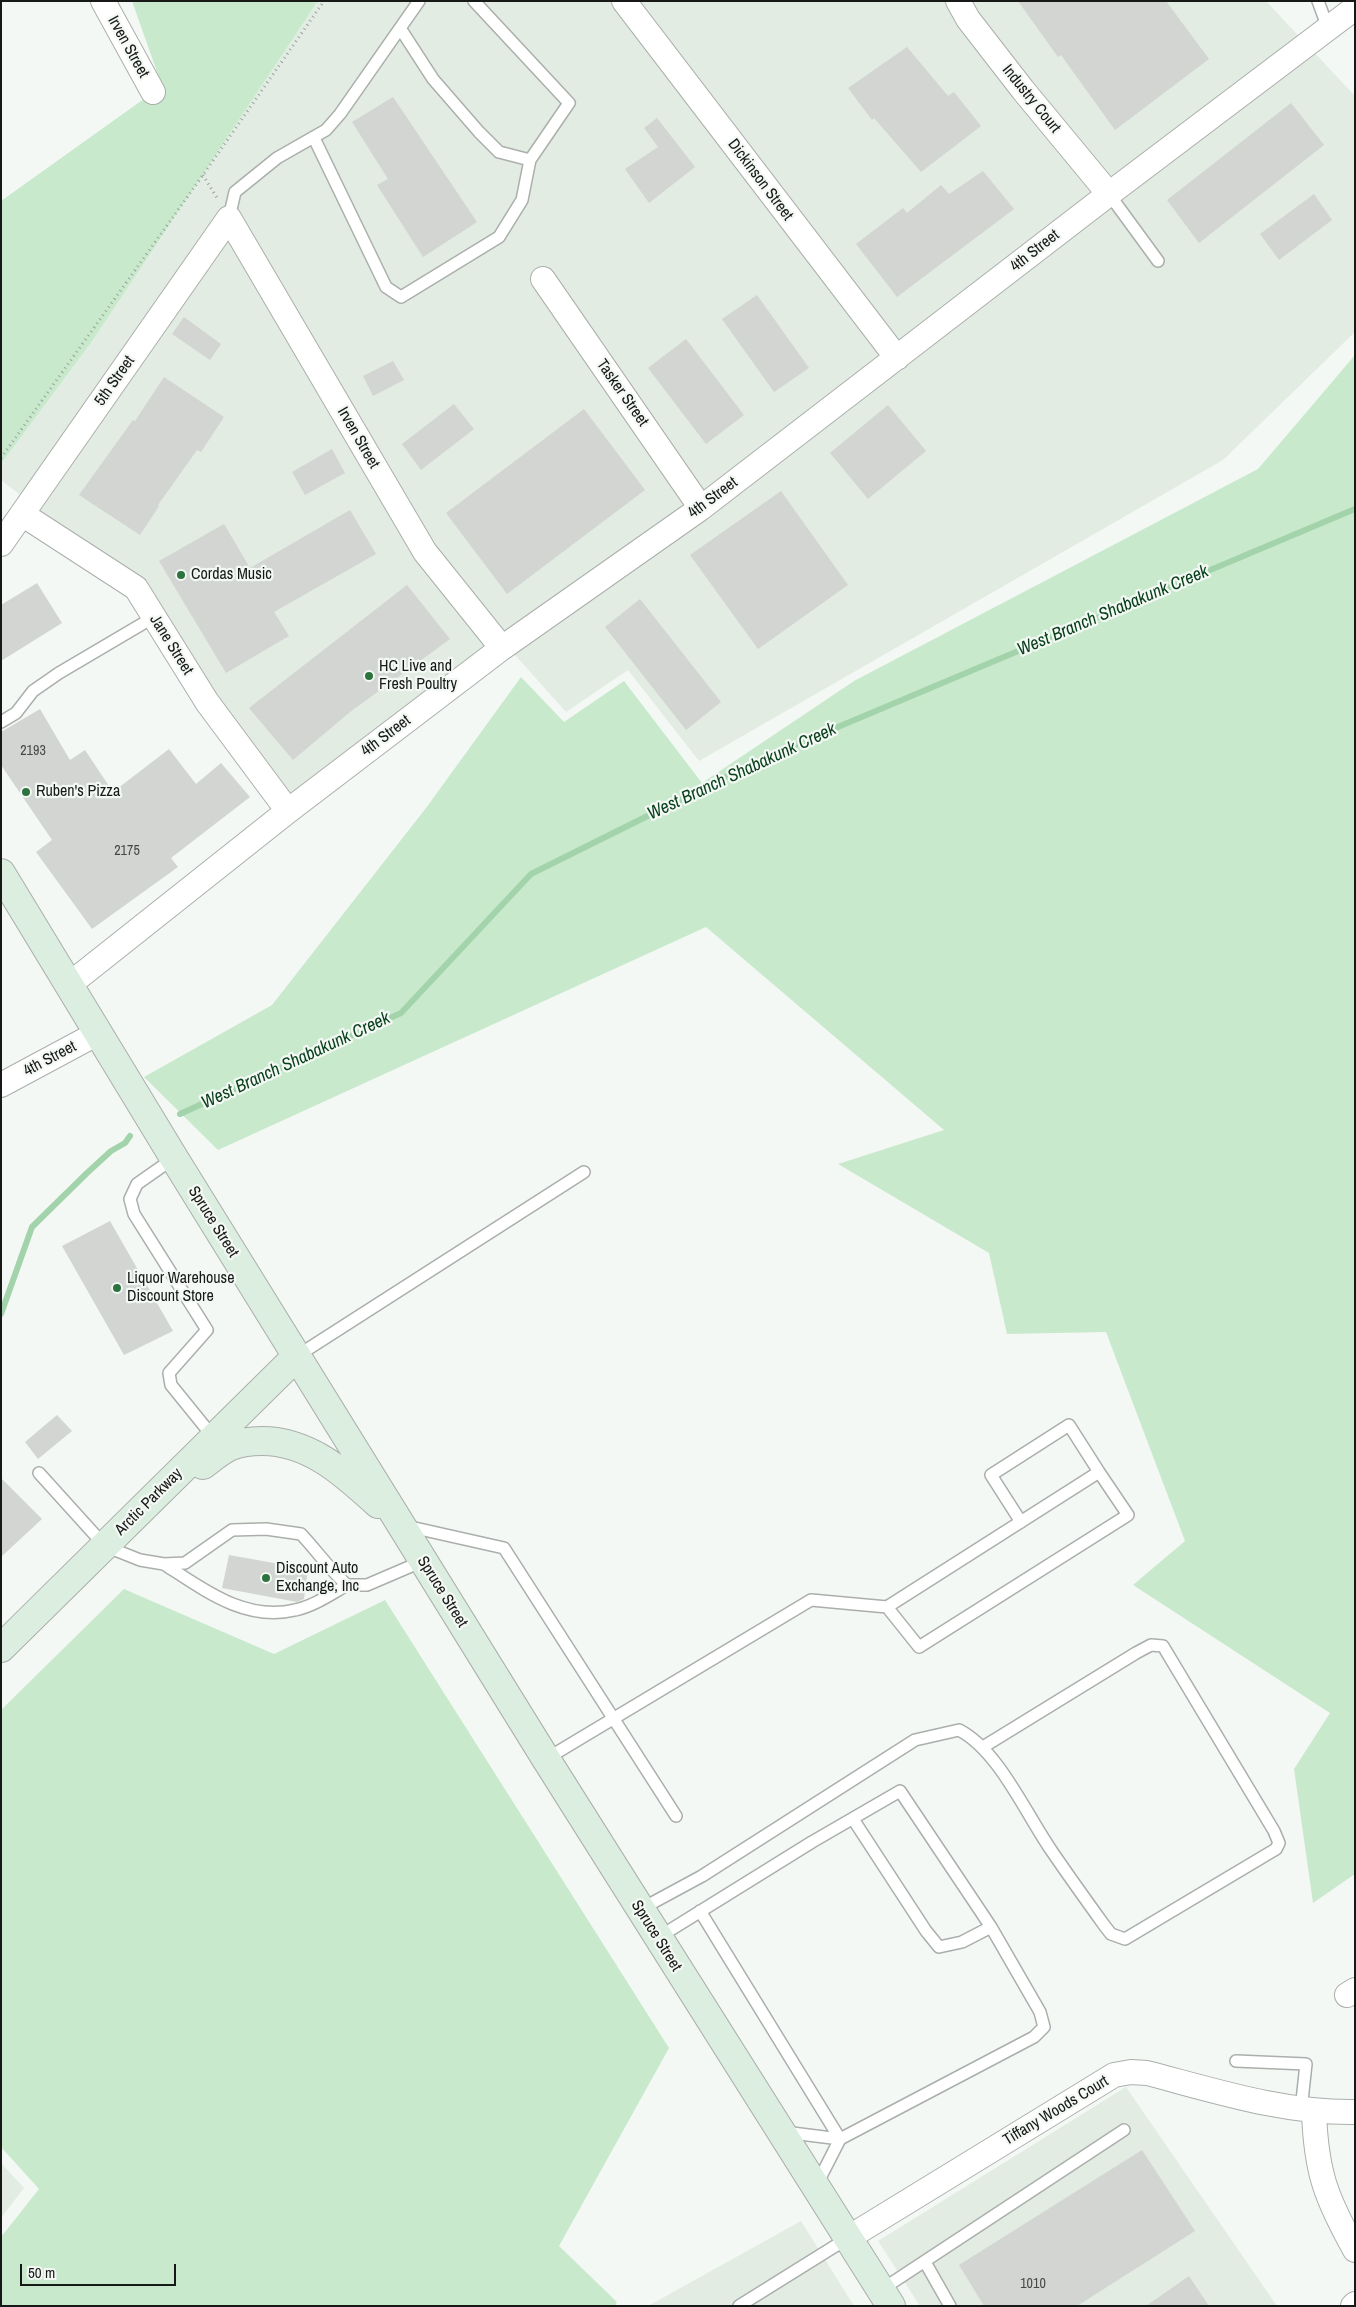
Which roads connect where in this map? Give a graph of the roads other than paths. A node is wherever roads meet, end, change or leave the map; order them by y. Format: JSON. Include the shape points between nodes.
{"nodes":[{"id":1,"x":103,"y":1,"type":"edge"},
{"id":2,"x":419,"y":1,"type":"edge"},
{"id":3,"x":474,"y":1,"type":"edge"},
{"id":4,"x":624,"y":1,"type":"edge"},
{"id":5,"x":958,"y":1,"type":"edge"},
{"id":6,"x":1318,"y":1,"type":"edge"},
{"id":7,"x":1355,"y":8,"type":"edge"},
{"id":8,"x":400,"y":28,"type":"junction"},
{"id":9,"x":1328,"y":28,"type":"junction"},
{"id":10,"x":153,"y":92,"type":"dead end"},
{"id":11,"x":314,"y":138,"type":"junction"},
{"id":12,"x":530,"y":160,"type":"junction"},
{"id":13,"x":1108,"y":194,"type":"junction"},
{"id":14,"x":229,"y":218,"type":"junction"},
{"id":15,"x":1158,"y":261,"type":"dead end"},
{"id":16,"x":543,"y":279,"type":"dead end"},
{"id":17,"x":896,"y":358,"type":"junction"},
{"id":18,"x":701,"y":508,"type":"junction"},
{"id":19,"x":22,"y":514,"type":"junction"},
{"id":20,"x":1,"y":544,"type":"edge"},
{"id":21,"x":154,"y":617,"type":"junction"},
{"id":22,"x":502,"y":648,"type":"junction"},
{"id":23,"x":1,"y":722,"type":"edge"},
{"id":24,"x":288,"y":811,"type":"junction"},
{"id":25,"x":1,"y":873,"type":"edge"},
{"id":26,"x":70,"y":984,"type":"junction"},
{"id":27,"x":98,"y":1033,"type":"junction"},
{"id":28,"x":1,"y":1084,"type":"edge"},
{"id":29,"x":174,"y":1158,"type":"junction"},
{"id":30,"x":584,"y":1172,"type":"dead end"},
{"id":31,"x":297,"y":1356,"type":"junction"},
{"id":32,"x":214,"y":1438,"type":"junction"},
{"id":33,"x":1099,"y":1472,"type":"junction"},
{"id":34,"x":39,"y":1473,"type":"dead end"},
{"id":35,"x":1021,"y":1522,"type":"junction"},
{"id":36,"x":402,"y":1526,"type":"junction"},
{"id":37,"x":105,"y":1546,"type":"junction"},
{"id":38,"x":423,"y":1561,"type":"junction"},
{"id":39,"x":164,"y":1564,"type":"junction"},
{"id":40,"x":347,"y":1585,"type":"junction"},
{"id":41,"x":887,"y":1607,"type":"junction"},
{"id":42,"x":1,"y":1648,"type":"edge"},
{"id":43,"x":614,"y":1718,"type":"junction"},
{"id":44,"x":983,"y":1747,"type":"junction"},
{"id":45,"x":546,"y":1759,"type":"junction"},
{"id":46,"x":676,"y":1816,"type":"dead end"},
{"id":47,"x":853,"y":1819,"type":"junction"},
{"id":48,"x":640,"y":1910,"type":"junction"},
{"id":49,"x":700,"y":1911,"type":"junction"},
{"id":50,"x":991,"y":1927,"type":"junction"},
{"id":51,"x":657,"y":1938,"type":"junction"},
{"id":52,"x":1236,"y":2061,"type":"dead end"},
{"id":53,"x":1308,"y":2111,"type":"junction"},
{"id":54,"x":1355,"y":2112,"type":"edge"},
{"id":55,"x":1124,"y":2130,"type":"dead end"},
{"id":56,"x":782,"y":2132,"type":"junction"},
{"id":57,"x":840,"y":2139,"type":"junction"},
{"id":58,"x":816,"y":2186,"type":"junction"},
{"id":59,"x":848,"y":2238,"type":"junction"},
{"id":60,"x":1355,"y":2250,"type":"edge"},
{"id":61,"x":925,"y":2262,"type":"junction"},
{"id":62,"x":886,"y":2298,"type":"edge"},
{"id":63,"x":739,"y":2306,"type":"edge"},
{"id":64,"x":950,"y":2306,"type":"edge"}],
"edges":[{"from":1,"to":10,"type":"street","name":"Irven Street"},
{"from":2,"to":8,"type":"lane"},
{"from":3,"to":12,"type":"lane","via":[[569,103]]},
{"from":4,"to":17,"type":"street","name":"Dickinson Street"},
{"from":5,"to":13,"type":"street","name":"Industry Court","via":[[968,20]]},
{"from":6,"to":9,"type":"lane"},
{"from":7,"to":9,"type":"street","name":"4th Street"},
{"from":8,"to":11,"type":"lane","via":[[340,114]]},
{"from":8,"to":12,"type":"lane","via":[[433,79],[479,132],[499,152]]},
{"from":9,"to":13,"type":"street","name":"4th Street"},
{"from":11,"to":12,"type":"lane","via":[[386,288],[401,296],[499,237],[522,200]]},
{"from":11,"to":14,"type":"lane","via":[[277,158],[235,192]]},
{"from":13,"to":15,"type":"lane"},
{"from":13,"to":17,"type":"street","name":"4th Street"},
{"from":14,"to":19,"type":"street","name":"5th Street"},
{"from":14,"to":22,"type":"street","name":"Irven Street","via":[[425,552]]},
{"from":16,"to":18,"type":"street","name":"Tasker Street"},
{"from":17,"to":18,"type":"street","name":"4th Street"},
{"from":18,"to":22,"type":"street","name":"4th Street"},
{"from":19,"to":20,"type":"street","name":"5th Street"},
{"from":19,"to":21,"type":"street","name":"Jane Street","via":[[136,588]]},
{"from":21,"to":23,"type":"lane","via":[[59,673],[33,691],[16,713]]},
{"from":21,"to":24,"type":"street","name":"Jane Street","via":[[207,702]]},
{"from":22,"to":24,"type":"street","name":"4th Street"},
{"from":24,"to":26,"type":"street","name":"4th Street"},
{"from":25,"to":26,"type":"street","name":"Spruce Street"},
{"from":26,"to":27,"type":"street","name":"Spruce Street"},
{"from":27,"to":28,"type":"street","name":"4th Street"},
{"from":27,"to":29,"type":"street","name":"Spruce Street"},
{"from":29,"to":31,"type":"street","name":"Spruce Street"},
{"from":29,"to":32,"type":"lane","via":[[137,1184],[130,1199],[134,1214],[207,1330],[169,1373],[171,1385]]},
{"from":30,"to":31,"type":"lane"},
{"from":31,"to":32,"type":"street","name":"Arctic Parkway"},
{"from":31,"to":36,"type":"street","name":"Spruce Street"},
{"from":32,"to":37,"type":"street","name":"Arctic Parkway"},
{"from":33,"to":35,"type":"lane"},
{"from":33,"to":35,"type":"lane","via":[[1069,1425],[1061,1430],[991,1476]]},
{"from":33,"to":41,"type":"lane","via":[[1128,1515],[1120,1521],[919,1648]]},
{"from":34,"to":37,"type":"lane"},
{"from":35,"to":41,"type":"lane"},
{"from":36,"to":37,"type":"street","via":[[351,1480],[316,1454],[292,1445],[247,1441],[231,1446],[211,1459]]},
{"from":36,"to":38,"type":"street","name":"Spruce Street"},
{"from":36,"to":43,"type":"lane","via":[[504,1548]]},
{"from":37,"to":39,"type":"lane","via":[[140,1560]]},
{"from":37,"to":42,"type":"street","name":"Arctic Parkway"},
{"from":38,"to":40,"type":"lane","via":[[367,1585]]},
{"from":38,"to":45,"type":"street","name":"Spruce Street"},
{"from":39,"to":40,"type":"lane","via":[[234,1606],[270,1613],[315,1603]]},
{"from":39,"to":40,"type":"lane","via":[[186,1563],[232,1530],[266,1529],[301,1534]]},
{"from":41,"to":43,"type":"lane","via":[[810,1600]]},
{"from":43,"to":45,"type":"lane"},
{"from":43,"to":46,"type":"lane"},
{"from":44,"to":44,"type":"lane","via":[[1104,1925],[1111,1934],[1125,1940],[1276,1849],[1279,1843],[1163,1646],[1151,1645],[1136,1653]]},
{"from":44,"to":48,"type":"lane","via":[[974,1737],[959,1730],[915,1740],[702,1876]]},
{"from":45,"to":48,"type":"street","name":"Spruce Street"},
{"from":47,"to":49,"type":"lane"},
{"from":47,"to":50,"type":"lane","via":[[939,1947],[962,1942]]},
{"from":47,"to":50,"type":"lane","via":[[900,1791]]},
{"from":48,"to":51,"type":"street","name":"Spruce Street"},
{"from":49,"to":51,"type":"lane"},
{"from":49,"to":57,"type":"lane"},
{"from":50,"to":57,"type":"lane","via":[[1040,2012],[1044,2027],[1034,2037]]},
{"from":51,"to":56,"type":"street","name":"Spruce Street"},
{"from":52,"to":53,"type":"lane","via":[[1306,2064]]},
{"from":53,"to":54,"type":"street","name":"Tiffany Woods Court"},
{"from":53,"to":59,"type":"street","name":"Tiffany Woods Court","via":[[1282,2108],[1147,2073],[1114,2075]]},
{"from":53,"to":60,"type":"street","via":[[1321,2178],[1333,2212]]},
{"from":55,"to":61,"type":"lane"},
{"from":56,"to":57,"type":"lane"},
{"from":56,"to":58,"type":"street","name":"Spruce Street"},
{"from":57,"to":58,"type":"lane"},
{"from":58,"to":59,"type":"street","name":"Spruce Street"},
{"from":59,"to":62,"type":"street","name":"Spruce Street"},
{"from":59,"to":63,"type":"lane"},
{"from":61,"to":62,"type":"lane"},
{"from":61,"to":64,"type":"lane"}]}
